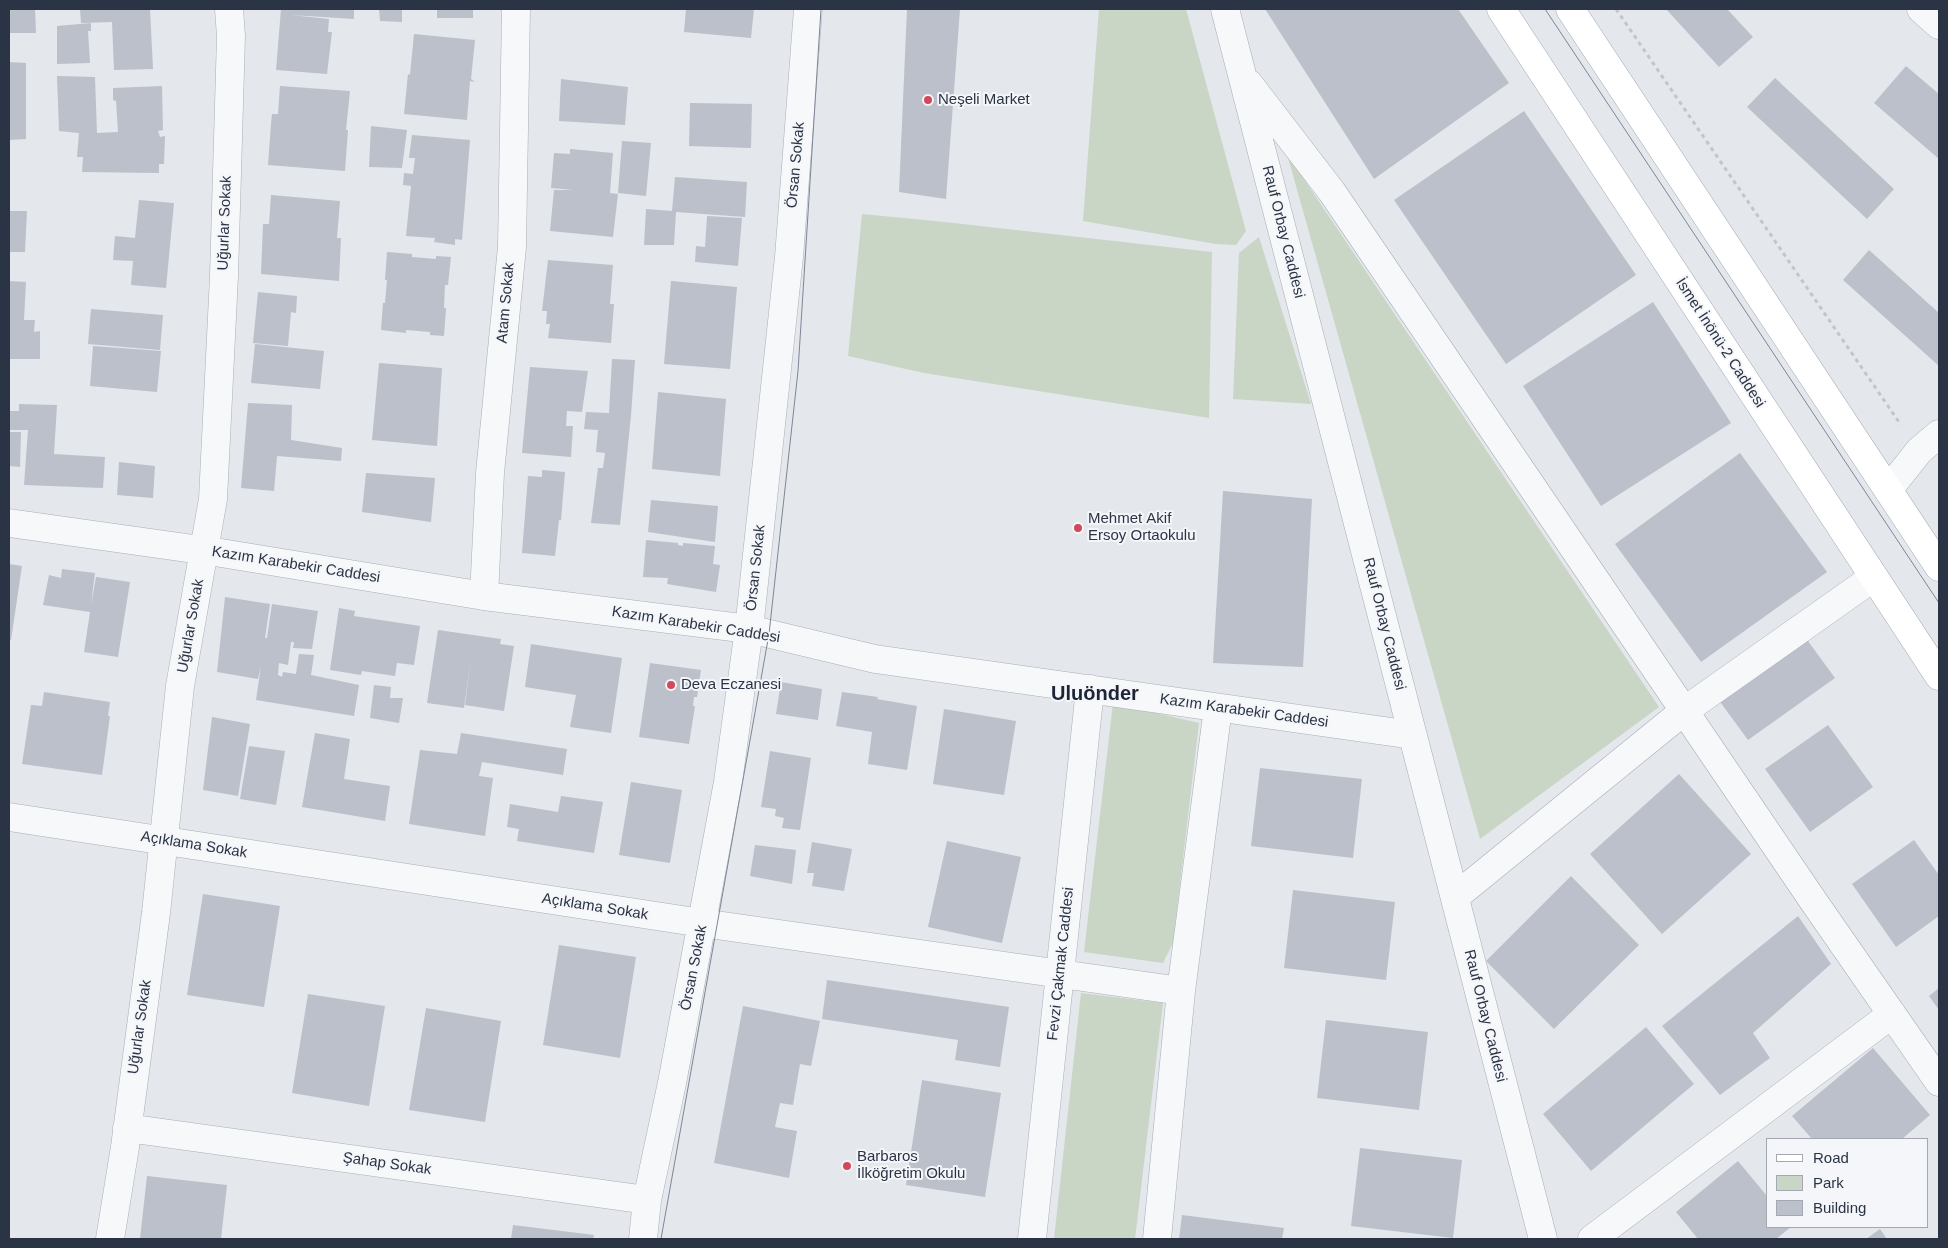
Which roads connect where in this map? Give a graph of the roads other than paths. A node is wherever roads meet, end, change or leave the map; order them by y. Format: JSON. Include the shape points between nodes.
{"nodes":[{"id":1,"x":229,"y":9,"type":"edge"},
{"id":2,"x":516,"y":9,"type":"edge"},
{"id":3,"x":808,"y":9,"type":"edge"},
{"id":4,"x":1225,"y":9,"type":"edge"},
{"id":5,"x":1501,"y":9,"type":"edge"},
{"id":6,"x":1570,"y":9,"type":"edge"},
{"id":7,"x":1921,"y":9,"type":"edge"},
{"id":8,"x":1939,"y":25,"type":"edge"},
{"id":9,"x":1242,"y":74,"type":"junction"},
{"id":10,"x":1929,"y":443,"type":"edge"},
{"id":11,"x":1888,"y":490,"type":"junction"},
{"id":12,"x":9,"y":523,"type":"edge"},
{"id":13,"x":204,"y":551,"type":"junction"},
{"id":14,"x":1939,"y":567,"type":"edge"},
{"id":15,"x":1874,"y":577,"type":"junction"},
{"id":16,"x":484,"y":596,"type":"junction"},
{"id":17,"x":749,"y":629,"type":"junction"},
{"id":18,"x":1939,"y":676,"type":"edge"},
{"id":19,"x":1090,"y":689,"type":"junction"},
{"id":20,"x":1218,"y":708,"type":"junction"},
{"id":21,"x":1684,"y":711,"type":"junction"},
{"id":22,"x":1413,"y":735,"type":"junction"},
{"id":23,"x":9,"y":817,"type":"edge"},
{"id":24,"x":164,"y":840,"type":"junction"},
{"id":25,"x":1455,"y":896,"type":"junction"},
{"id":26,"x":702,"y":923,"type":"junction"},
{"id":27,"x":1060,"y":973,"type":"junction"},
{"id":28,"x":1182,"y":991,"type":"junction"},
{"id":29,"x":1892,"y":1014,"type":"junction"},
{"id":30,"x":1939,"y":1082,"type":"edge"},
{"id":31,"x":127,"y":1128,"type":"junction"},
{"id":32,"x":647,"y":1200,"type":"junction"},
{"id":33,"x":110,"y":1239,"type":"edge"},
{"id":34,"x":643,"y":1239,"type":"edge"},
{"id":35,"x":1032,"y":1239,"type":"edge"},
{"id":36,"x":1157,"y":1239,"type":"edge"},
{"id":37,"x":1543,"y":1239,"type":"edge"},
{"id":38,"x":1592,"y":1239,"type":"edge"}],
"edges":[{"from":1,"to":13,"type":"street","name":"Uğurlar Sokak","via":[[231,36],[223,286],[213,499]]},
{"from":2,"to":16,"type":"street","name":"Atam Sokak","via":[[512,247],[490,473]]},
{"from":3,"to":17,"type":"street","name":"Örsan Sokak","via":[[789,257]]},
{"from":4,"to":9,"type":"street","name":"Rauf Orbay Caddesi"},
{"from":5,"to":15,"type":"main road","name":"İsmet İnönü-2 Caddesi"},
{"from":6,"to":11,"type":"main road"},
{"from":7,"to":8,"type":"street"},
{"from":9,"to":21,"type":"street","via":[[1332,192]]},
{"from":9,"to":22,"type":"street","name":"Rauf Orbay Caddesi"},
{"from":10,"to":11,"type":"street"},
{"from":11,"to":14,"type":"main road"},
{"from":12,"to":13,"type":"street","name":"Kazım Karabekir Caddesi"},
{"from":13,"to":16,"type":"street","name":"Kazım Karabekir Caddesi"},
{"from":13,"to":24,"type":"street","name":"Uğurlar Sokak","via":[[180,686]]},
{"from":15,"to":18,"type":"main road","name":"İsmet İnönü-2 Caddesi"},
{"from":15,"to":21,"type":"street"},
{"from":16,"to":17,"type":"street","name":"Kazım Karabekir Caddesi"},
{"from":17,"to":19,"type":"street","name":"Kazım Karabekir Caddesi","via":[[875,659]]},
{"from":17,"to":26,"type":"street","name":"Örsan Sokak","via":[[728,782]]},
{"from":19,"to":20,"type":"street","name":"Kazım Karabekir Caddesi"},
{"from":19,"to":27,"type":"street","name":"Fevzi Çakmak Caddesi"},
{"from":20,"to":22,"type":"street","name":"Kazım Karabekir Caddesi"},
{"from":20,"to":28,"type":"street"},
{"from":21,"to":25,"type":"street"},
{"from":21,"to":29,"type":"street"},
{"from":22,"to":25,"type":"street","name":"Rauf Orbay Caddesi"},
{"from":23,"to":24,"type":"street","name":"Açıklama Sokak"},
{"from":24,"to":26,"type":"street","name":"Açıklama Sokak"},
{"from":24,"to":31,"type":"street","name":"Uğurlar Sokak"},
{"from":25,"to":37,"type":"street","name":"Rauf Orbay Caddesi"},
{"from":26,"to":27,"type":"street","name":"Açıklama Sokak"},
{"from":26,"to":32,"type":"street","name":"Örsan Sokak"},
{"from":27,"to":28,"type":"street","name":"Açıklama Sokak"},
{"from":27,"to":35,"type":"street","name":"Fevzi Çakmak Caddesi"},
{"from":28,"to":36,"type":"street"},
{"from":29,"to":30,"type":"street"},
{"from":29,"to":38,"type":"street"},
{"from":31,"to":32,"type":"street","name":"Şahap Sokak"},
{"from":31,"to":33,"type":"street","name":"Uğurlar Sokak"},
{"from":32,"to":34,"type":"street","name":"Örsan Sokak"}]}
